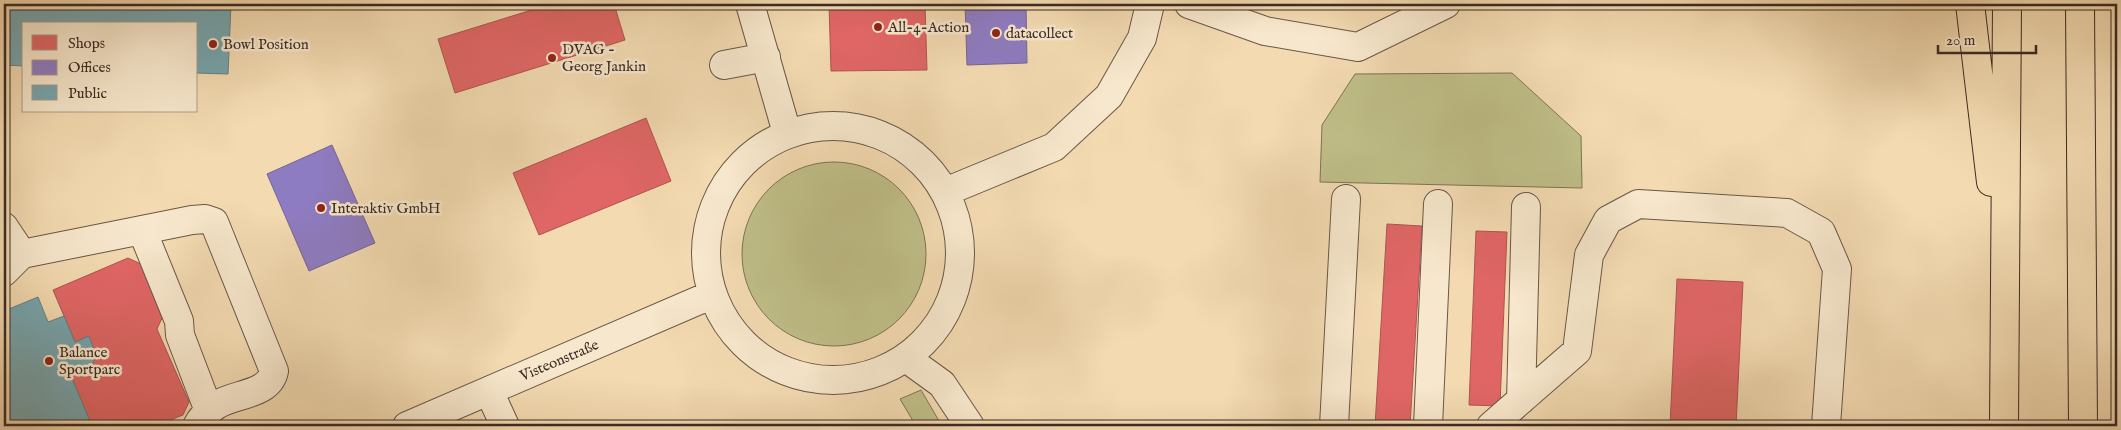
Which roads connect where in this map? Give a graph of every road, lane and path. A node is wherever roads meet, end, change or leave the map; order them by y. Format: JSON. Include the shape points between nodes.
{"nodes":[{"id":1,"x":750,"y":4,"type":"edge"},
{"id":2,"x":1150,"y":4,"type":"edge"},
{"id":3,"x":1189,"y":4,"type":"edge"},
{"id":4,"x":1446,"y":4,"type":"edge"},
{"id":5,"x":1970,"y":4,"type":"edge"},
{"id":6,"x":2006,"y":4,"type":"edge"},
{"id":7,"x":2080,"y":4,"type":"edge"},
{"id":8,"x":766,"y":56,"type":"junction"},
{"id":9,"x":724,"y":65,"type":"dead end"},
{"id":10,"x":787,"y":133,"type":"junction"},
{"id":11,"x":945,"y":192,"type":"junction"},
{"id":12,"x":1346,"y":199,"type":"dead end"},
{"id":13,"x":1438,"y":204,"type":"dead end"},
{"id":14,"x":1526,"y":207,"type":"dead end"},
{"id":15,"x":4,"y":227,"type":"edge"},
{"id":16,"x":142,"y":230,"type":"junction"},
{"id":17,"x":13,"y":263,"type":"edge"},
{"id":18,"x":711,"y":295,"type":"junction"},
{"id":19,"x":2005,"y":300,"type":"junction"},
{"id":20,"x":906,"y":358,"type":"junction"},
{"id":21,"x":489,"y":390,"type":"junction"},
{"id":22,"x":1521,"y":400,"type":"junction"},
{"id":23,"x":203,"y":419,"type":"edge"},
{"id":24,"x":407,"y":426,"type":"edge"},
{"id":25,"x":505,"y":426,"type":"edge"},
{"id":26,"x":970,"y":426,"type":"edge"},
{"id":27,"x":1334,"y":426,"type":"edge"},
{"id":28,"x":1428,"y":426,"type":"edge"},
{"id":29,"x":1491,"y":426,"type":"edge"},
{"id":30,"x":1826,"y":426,"type":"edge"},
{"id":31,"x":2004,"y":426,"type":"edge"},
{"id":32,"x":2083,"y":426,"type":"edge"}],
"edges":[{"from":1,"to":8,"type":"street"},
{"from":2,"to":11,"type":"street","via":[[1142,38],[1109,96],[1054,147]]},
{"from":3,"to":4,"type":"street","via":[[1264,31],[1358,47]]},
{"from":5,"to":19,"type":"highway"},
{"from":6,"to":19,"type":"highway"},
{"from":7,"to":32,"type":"highway"},
{"from":8,"to":9,"type":"street"},
{"from":8,"to":10,"type":"street"},
{"from":10,"to":11,"type":"street","via":[[823,125],[860,128],[894,140],[923,162]]},
{"from":10,"to":18,"type":"street","via":[[753,152],[726,181],[710,217],[704,256]]},
{"from":11,"to":20,"type":"street","via":[[958,227],[960,264],[952,301],[933,333]]},
{"from":12,"to":27,"type":"street"},
{"from":13,"to":28,"type":"street"},
{"from":14,"to":22,"type":"street"},
{"from":15,"to":17,"type":"street"},
{"from":16,"to":17,"type":"street"},
{"from":16,"to":23,"type":"street","via":[[179,321]]},
{"from":16,"to":23,"type":"street","via":[[192,220],[214,222],[274,371],[272,379],[264,387],[217,405]]},
{"from":18,"to":20,"type":"street","via":[[730,330],[758,357],[792,375],[831,382],[870,376]]},
{"from":18,"to":21,"type":"street","name":"Visteonstraße"},
{"from":19,"to":31,"type":"highway"},
{"from":20,"to":26,"type":"street","via":[[942,384]]},
{"from":21,"to":24,"type":"street","name":"Visteonstraße"},
{"from":21,"to":25,"type":"street"},
{"from":22,"to":29,"type":"street"},
{"from":22,"to":30,"type":"street","via":[[1577,351],[1589,256],[1608,220],[1638,204],[1787,213],[1821,232],[1836,270]]}]}
